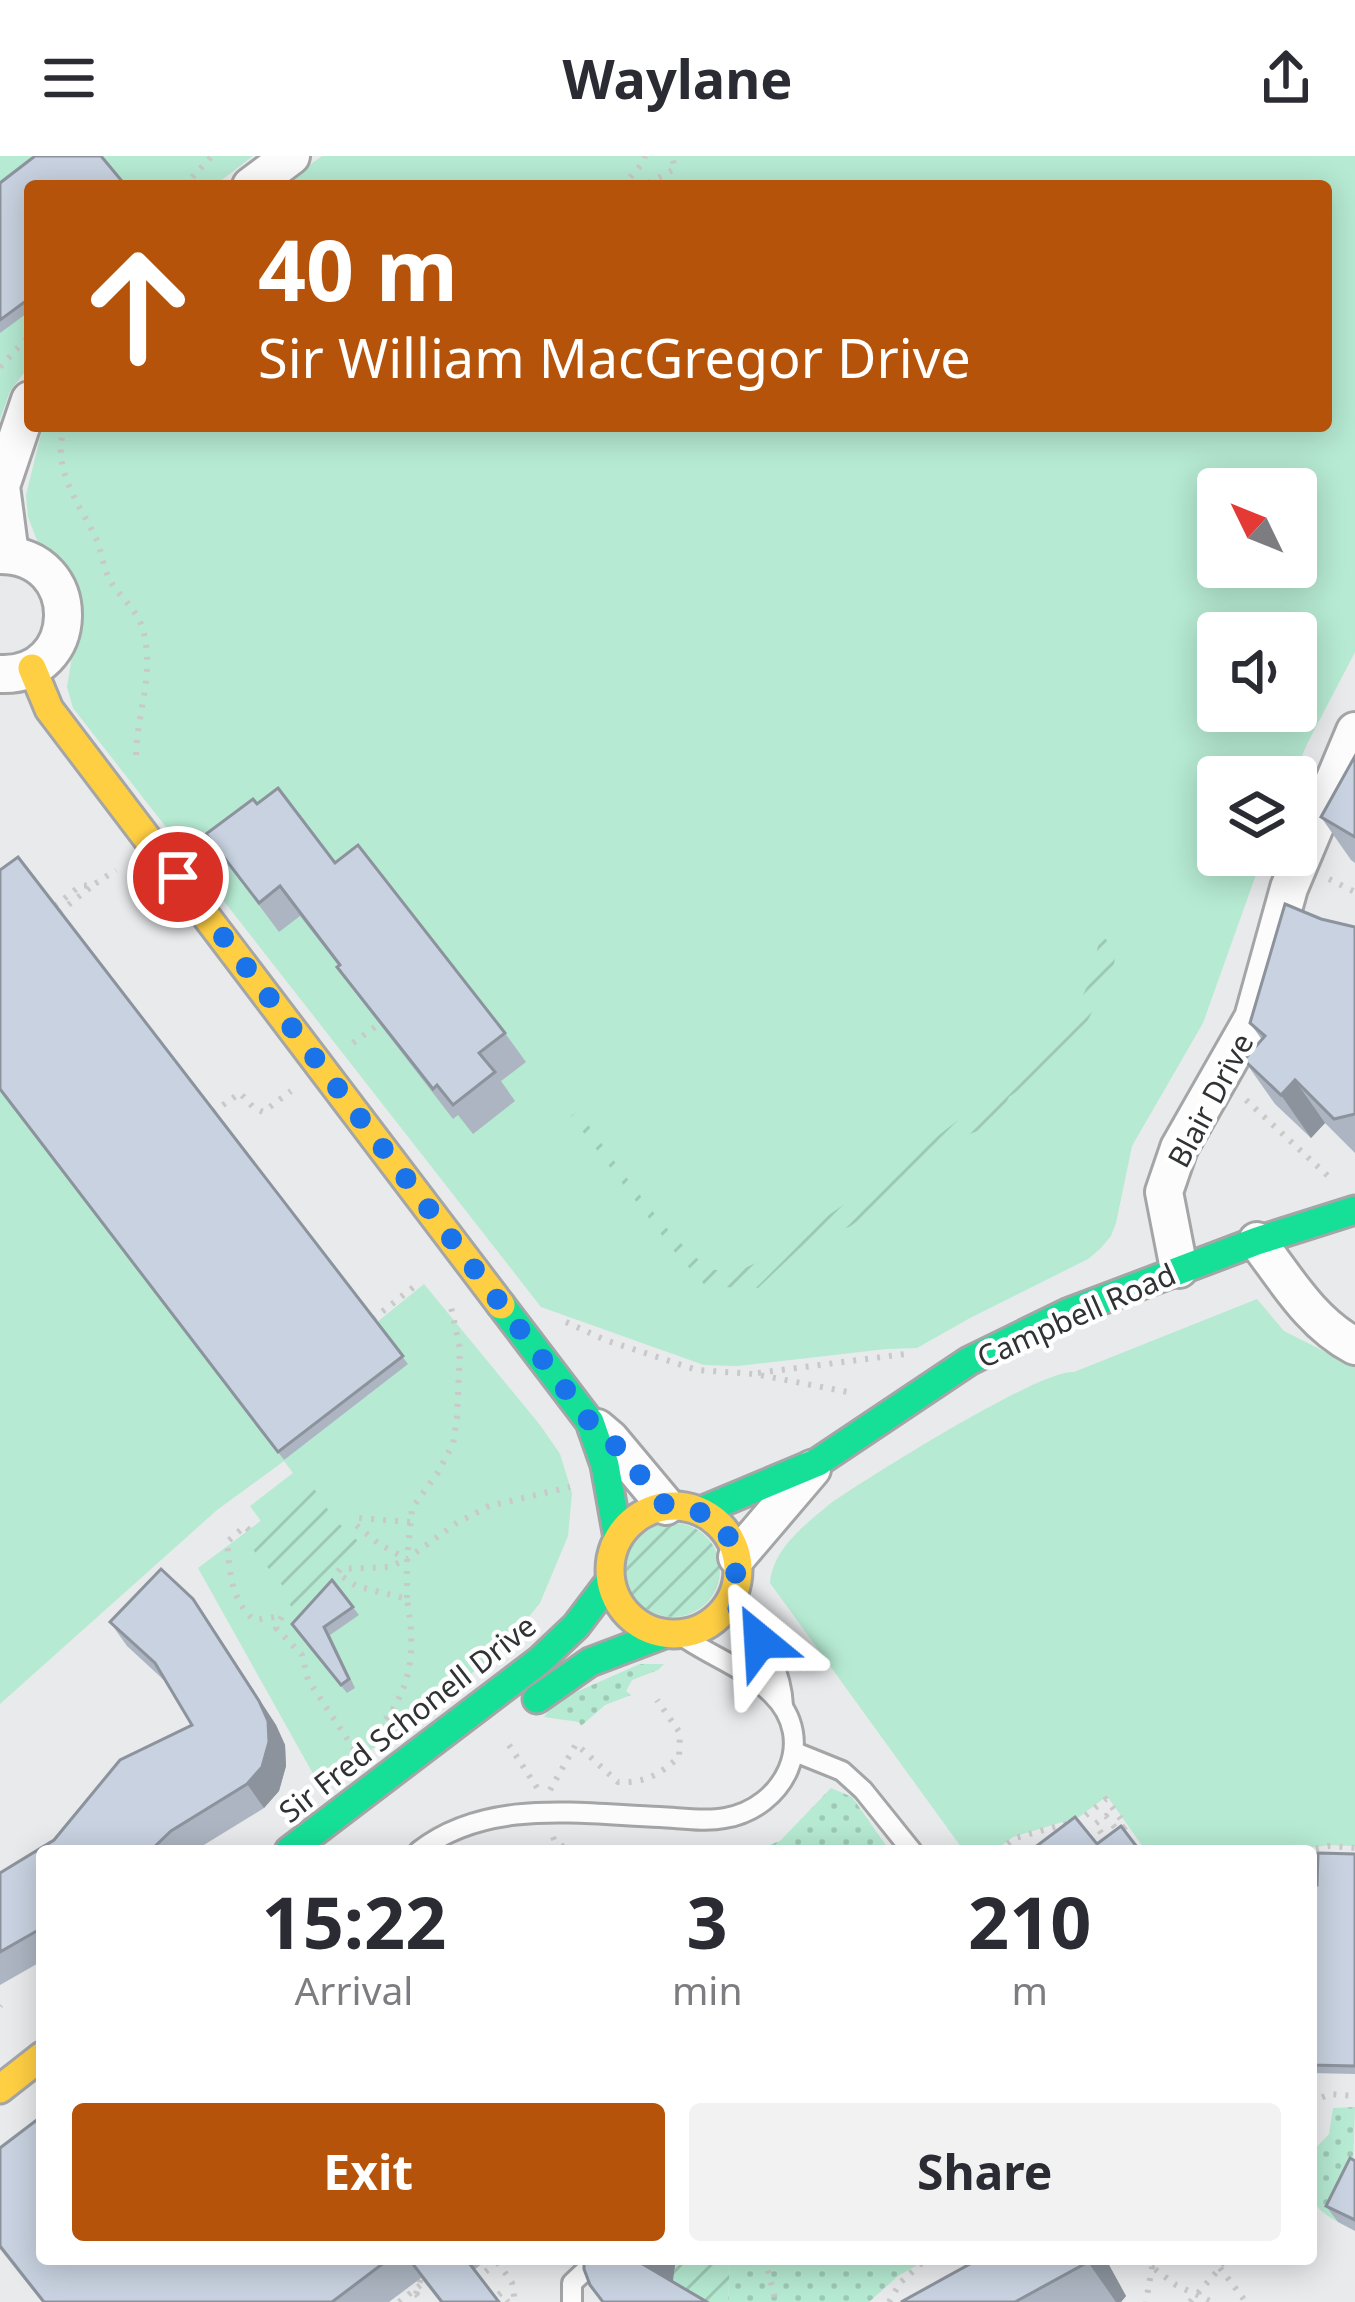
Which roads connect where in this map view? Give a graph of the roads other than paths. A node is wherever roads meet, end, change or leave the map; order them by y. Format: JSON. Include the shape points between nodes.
{"nodes":[{"id":1,"x":291,"y":156,"type":"edge"},
{"id":2,"x":259,"y":180,"type":"edge"},
{"id":3,"x":24,"y":418,"type":"edge"},
{"id":4,"x":5,"y":555,"type":"edge"},
{"id":5,"x":16,"y":671,"type":"edge"},
{"id":6,"x":1355,"y":730,"type":"edge"},
{"id":7,"x":1355,"y":1210,"type":"edge"},
{"id":8,"x":1257,"y":1241,"type":"junction"},
{"id":9,"x":1179,"y":1269,"type":"junction"},
{"id":10,"x":1355,"y":1346,"type":"edge"},
{"id":11,"x":590,"y":1422,"type":"junction"},
{"id":12,"x":818,"y":1462,"type":"junction"},
{"id":13,"x":684,"y":1509,"type":"junction"},
{"id":14,"x":617,"y":1538,"type":"junction"},
{"id":15,"x":737,"y":1557,"type":"junction"},
{"id":16,"x":610,"y":1580,"type":"junction"},
{"id":17,"x":731,"y":1598,"type":"junction"},
{"id":18,"x":672,"y":1634,"type":"junction"},
{"id":19,"x":783,"y":1706,"type":"junction"},
{"id":20,"x":518,"y":1713,"type":"dead end"},
{"id":21,"x":795,"y":1752,"type":"junction"},
{"id":22,"x":297,"y":1845,"type":"edge"},
{"id":23,"x":430,"y":1845,"type":"edge"},
{"id":24,"x":907,"y":1845,"type":"edge"},
{"id":25,"x":36,"y":2061,"type":"edge"},
{"id":26,"x":0,"y":2089,"type":"edge"},
{"id":27,"x":590,"y":2265,"type":"edge"},
{"id":28,"x":572,"y":2302,"type":"edge"}],
"edges":[{"from":1,"to":2,"type":"street"},
{"from":3,"to":4,"type":"street","via":[[1,486]]},
{"from":4,"to":5,"type":"street","via":[[45,571],[58,587],[64,619],[50,654]]},
{"from":5,"to":11,"type":"street","name":"Sir Fred Schonell Drive"},
{"from":6,"to":9,"type":"street","name":"Blair Drive","via":[[1288,888],[1253,1018],[1179,1148],[1164,1192]]},
{"from":7,"to":8,"type":"street","name":"Campbell Road"},
{"from":8,"to":9,"type":"street","name":"Campbell Road"},
{"from":8,"to":10,"type":"street","via":[[1308,1309]]},
{"from":9,"to":12,"type":"street","name":"Campbell Road","via":[[969,1361]]},
{"from":11,"to":13,"type":"street"},
{"from":11,"to":14,"type":"street","name":"Sir Fred Schonell Drive","via":[[607,1465]]},
{"from":12,"to":13,"type":"street","name":"Campbell Road"},
{"from":12,"to":15,"type":"street","name":"Campbell Road"},
{"from":13,"to":14,"type":"street","via":[[647,1511]]},
{"from":13,"to":15,"type":"street","via":[[718,1523]]},
{"from":14,"to":16,"type":"street","name":"Sir Fred Schonell Drive"},
{"from":15,"to":17,"type":"street"},
{"from":16,"to":18,"type":"street","via":[[630,1618]]},
{"from":16,"to":22,"type":"street","name":"Sir Fred Schonell Drive","via":[[539,1661]]},
{"from":17,"to":18,"type":"street","via":[[700,1628]]},
{"from":17,"to":19,"type":"lane","via":[[773,1659]]},
{"from":18,"to":19,"type":"lane","via":[[751,1676]]},
{"from":18,"to":20,"type":"street","via":[[590,1662]]},
{"from":19,"to":21,"type":"lane"},
{"from":21,"to":23,"type":"lane","via":[[760,1806],[725,1818],[534,1812],[470,1822]]},
{"from":21,"to":24,"type":"lane","via":[[842,1772]]},
{"from":25,"to":26,"type":"street"},
{"from":27,"to":28,"type":"lane","via":[[572,2283]]}]}
